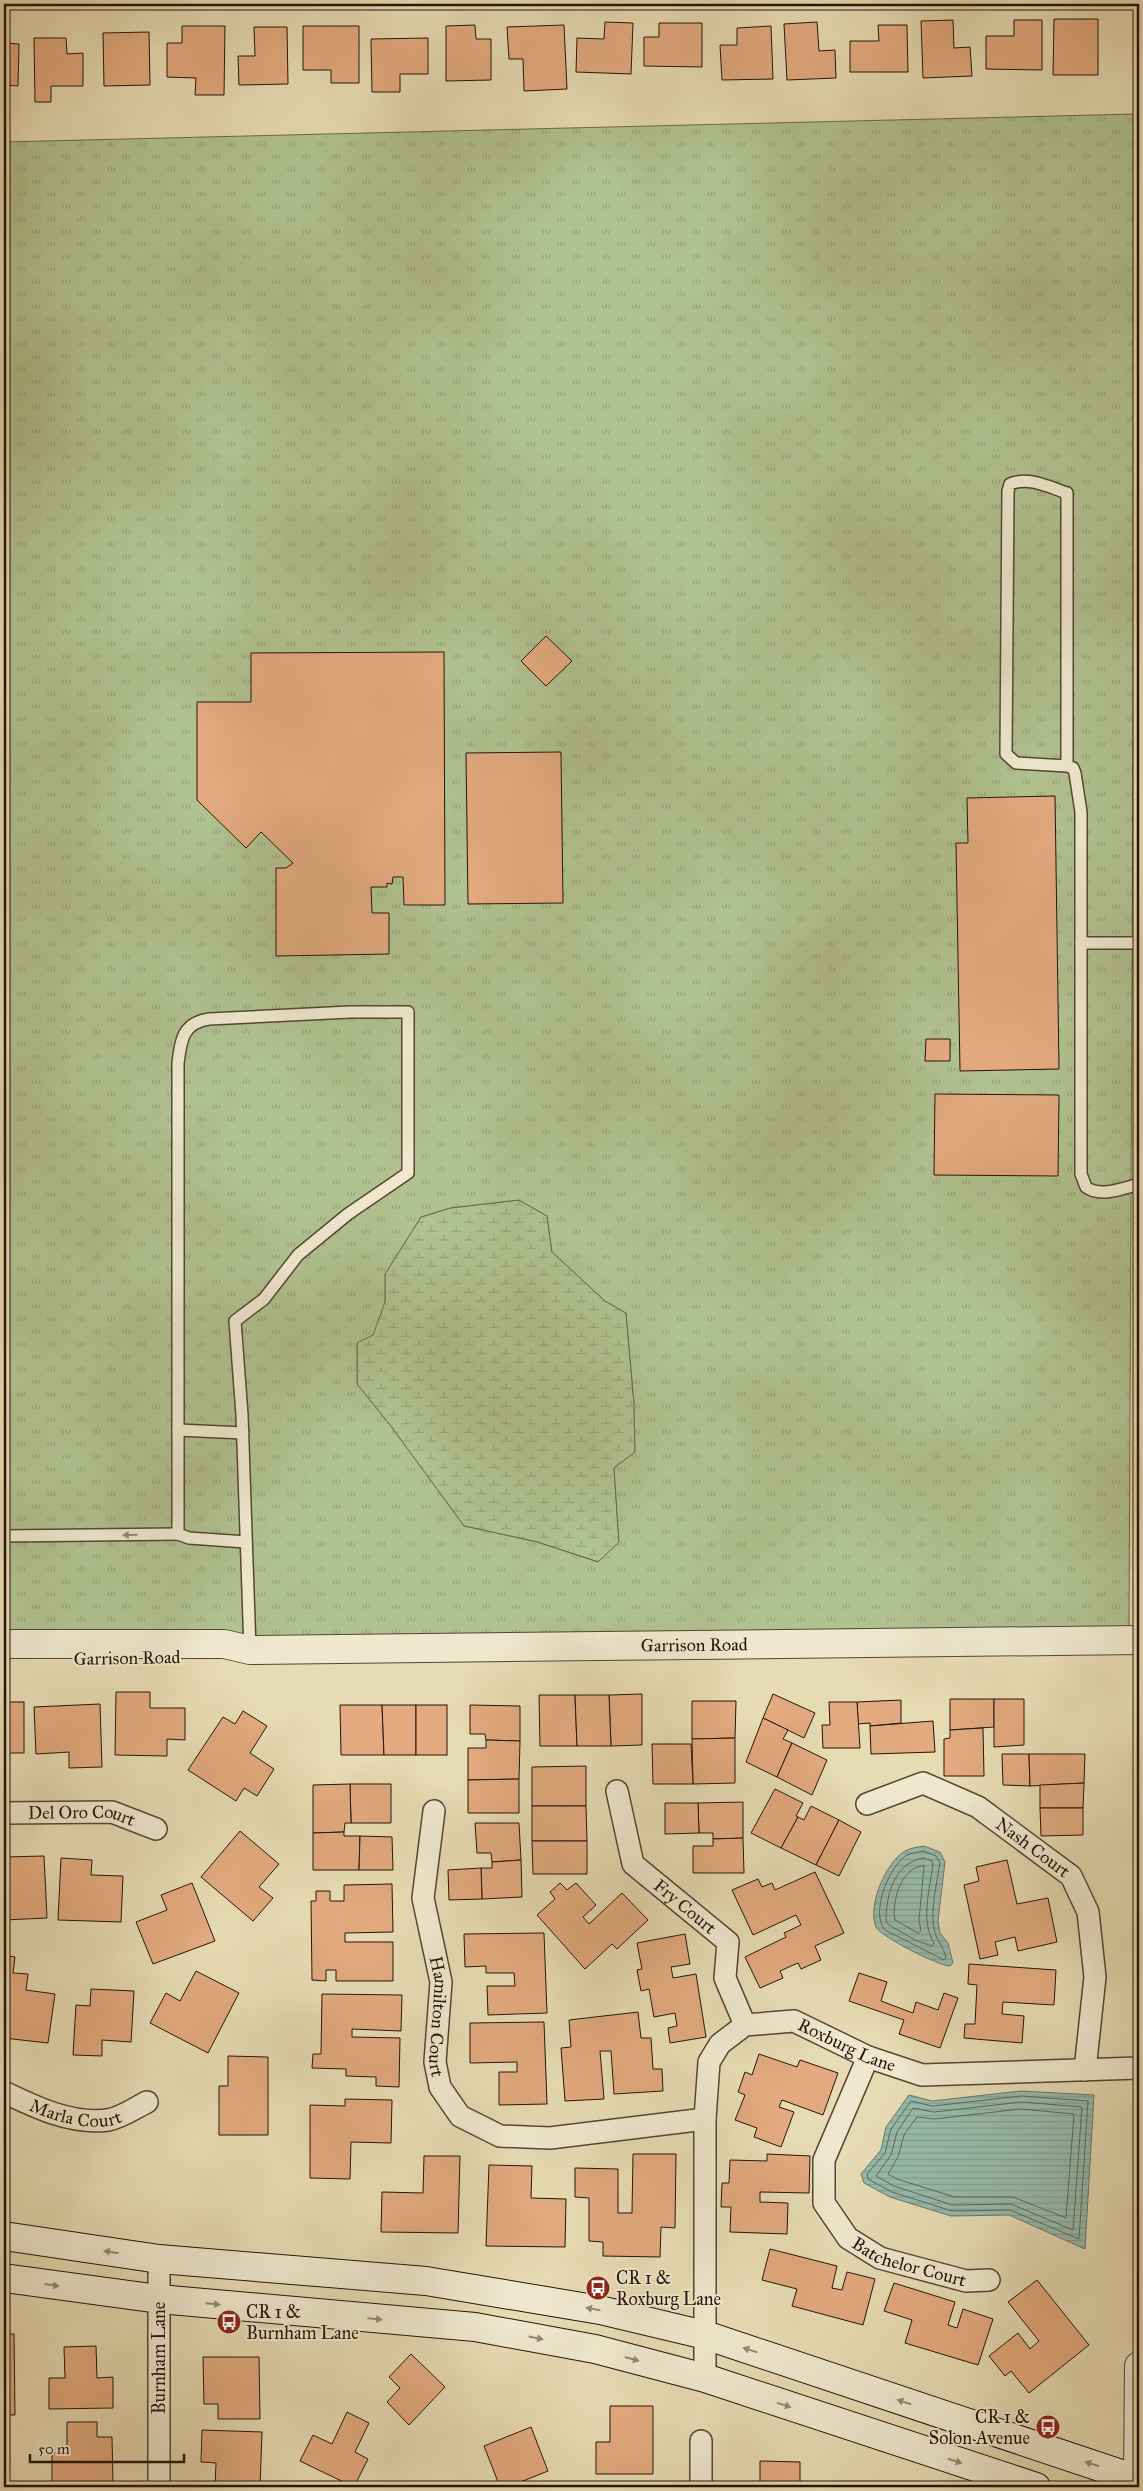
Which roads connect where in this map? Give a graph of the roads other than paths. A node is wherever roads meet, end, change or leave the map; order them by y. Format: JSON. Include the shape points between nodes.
{"nodes":[{"id":1,"x":1067,"y":766,"type":"junction"},
{"id":2,"x":1081,"y":943,"type":"junction"},
{"id":3,"x":1139,"y":943,"type":"edge"},
{"id":4,"x":1139,"y":1184,"type":"edge"},
{"id":5,"x":178,"y":1430,"type":"junction"},
{"id":6,"x":243,"y":1433,"type":"junction"},
{"id":7,"x":178,"y":1534,"type":"junction"},
{"id":8,"x":4,"y":1536,"type":"edge"},
{"id":9,"x":246,"y":1542,"type":"junction"},
{"id":10,"x":1139,"y":1640,"type":"edge"},
{"id":11,"x":4,"y":1644,"type":"edge"},
{"id":12,"x":250,"y":1650,"type":"junction"},
{"id":13,"x":4,"y":1660,"type":"edge"},
{"id":14,"x":617,"y":1791,"type":"dead end"},
{"id":15,"x":866,"y":1804,"type":"dead end"},
{"id":16,"x":434,"y":1811,"type":"dead end"},
{"id":17,"x":4,"y":1813,"type":"edge"},
{"id":18,"x":156,"y":1829,"type":"dead end"},
{"id":19,"x":745,"y":2025,"type":"junction"},
{"id":20,"x":868,"y":2057,"type":"junction"},
{"id":21,"x":1139,"y":2068,"type":"edge"},
{"id":22,"x":1085,"y":2070,"type":"junction"},
{"id":23,"x":4,"y":2092,"type":"edge"},
{"id":24,"x":147,"y":2102,"type":"dead end"},
{"id":25,"x":705,"y":2118,"type":"junction"},
{"id":26,"x":4,"y":2236,"type":"edge"},
{"id":27,"x":159,"y":2259,"type":"junction"},
{"id":28,"x":4,"y":2278,"type":"edge"},
{"id":29,"x":989,"y":2280,"type":"dead end"},
{"id":30,"x":159,"y":2299,"type":"junction"},
{"id":31,"x":705,"y":2335,"type":"junction"},
{"id":32,"x":1139,"y":2366,"type":"edge"},
{"id":33,"x":704,"y":2378,"type":"junction"},
{"id":34,"x":701,"y":2441,"type":"dead end"},
{"id":35,"x":1138,"y":2482,"type":"edge"},
{"id":36,"x":159,"y":2487,"type":"edge"},
{"id":37,"x":702,"y":2487,"type":"edge"},
{"id":38,"x":1036,"y":2487,"type":"edge"}],
"edges":[{"from":1,"to":1,"type":"lane","via":[[1016,763],[1006,754],[1008,491],[1010,484],[1028,480],[1067,493]]},
{"from":1,"to":2,"type":"lane","via":[[1075,773],[1081,812]]},
{"from":2,"to":3,"type":"lane"},
{"from":2,"to":4,"type":"lane","via":[[1082,1180],[1094,1191],[1108,1192]]},
{"from":5,"to":6,"type":"lane"},
{"from":5,"to":6,"type":"lane","via":[[178,1063],[182,1038],[197,1021],[209,1019],[408,1012],[408,1173],[348,1214],[298,1255],[264,1299],[234,1322]]},
{"from":5,"to":7,"type":"lane"},
{"from":6,"to":9,"type":"lane"},
{"from":7,"to":8,"type":"lane","one_way":true},
{"from":7,"to":9,"type":"lane","via":[[189,1538]]},
{"from":9,"to":12,"type":"lane"},
{"from":10,"to":12,"type":"main road","name":"Garrison Road"},
{"from":11,"to":12,"type":"main road","name":"Garrison Road","via":[[224,1644]]},
{"from":12,"to":13,"type":"main road","name":"Garrison Road","via":[[223,1656]]},
{"from":14,"to":19,"type":"street","name":"Fry Court","via":[[633,1864],[728,1942],[725,1978]]},
{"from":15,"to":22,"type":"street","name":"Nash Court","via":[[923,1783],[978,1807],[1071,1876],[1088,1912],[1095,1977]]},
{"from":16,"to":25,"type":"street","name":"Hamilton Court","via":[[423,1898],[441,1982],[435,2062],[440,2087],[460,2116],[500,2136],[550,2138]]},
{"from":17,"to":18,"type":"street","name":"Del Oro Court","via":[[112,1812]]},
{"from":19,"to":20,"type":"street","name":"Roxburg Lane","via":[[794,2021]]},
{"from":19,"to":25,"type":"street","via":[[720,2044],[709,2062]]},
{"from":20,"to":22,"type":"street","name":"Roxburg Lane","via":[[922,2075]]},
{"from":20,"to":29,"type":"street","name":"Batchelor Court","via":[[824,2160],[824,2204],[848,2238],[880,2258],[966,2281]]},
{"from":21,"to":22,"type":"street","name":"Roxburg Lane"},
{"from":23,"to":24,"type":"street","name":"Marla Court","via":[[43,2110],[83,2119],[109,2120]]},
{"from":25,"to":31,"type":"street"},
{"from":27,"to":26,"type":"main road","one_way":true},
{"from":27,"to":30,"type":"street","name":"Burnham Lane"},
{"from":31,"to":27,"type":"main road","one_way":true,"via":[[600,2310],[426,2281]]},
{"from":28,"to":30,"type":"main road","one_way":true},
{"from":30,"to":33,"type":"main road","one_way":true,"via":[[476,2327],[596,2349]]},
{"from":30,"to":36,"type":"street","name":"Burnham Lane"},
{"from":31,"to":33,"type":"street"},
{"from":35,"to":31,"type":"main road","one_way":true},
{"from":32,"to":35,"type":"main road"},
{"from":33,"to":38,"type":"main road","one_way":true},
{"from":34,"to":37,"type":"street"}]}
